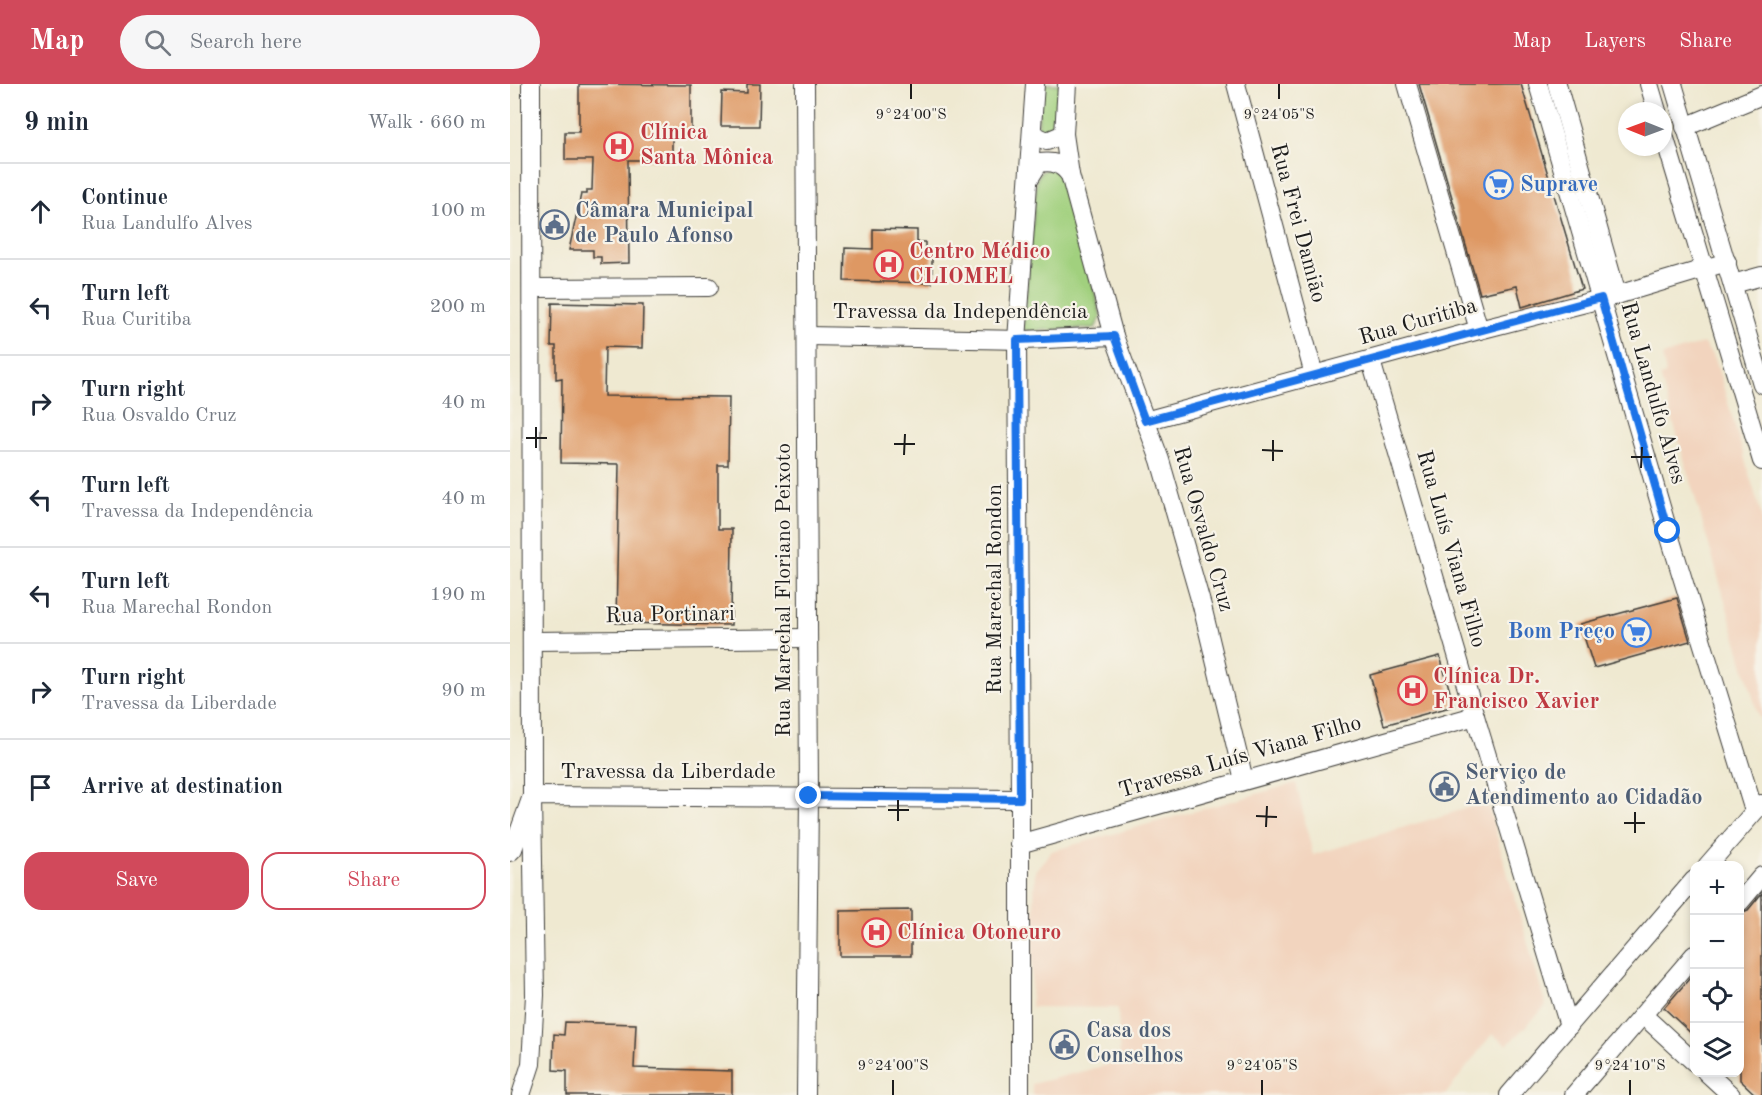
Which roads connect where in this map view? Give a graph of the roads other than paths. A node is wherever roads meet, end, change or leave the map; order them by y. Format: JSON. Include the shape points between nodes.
{"nodes":[{"id":1,"x":531,"y":84,"type":"edge"},
{"id":2,"x":806,"y":84,"type":"edge"},
{"id":3,"x":1035,"y":84,"type":"edge"},
{"id":4,"x":1067,"y":84,"type":"edge"},
{"id":5,"x":1236,"y":84,"type":"edge"},
{"id":6,"x":1407,"y":84,"type":"edge"},
{"id":7,"x":1538,"y":84,"type":"edge"},
{"id":8,"x":1557,"y":84,"type":"edge"},
{"id":9,"x":1649,"y":84,"type":"edge"},
{"id":10,"x":1673,"y":84,"type":"edge"},
{"id":11,"x":1762,"y":95,"type":"edge"},
{"id":12,"x":1654,"y":102,"type":"edge"},
{"id":13,"x":1685,"y":127,"type":"junction"},
{"id":14,"x":1032,"y":134,"type":"junction"},
{"id":15,"x":1064,"y":135,"type":"junction"},
{"id":16,"x":1670,"y":156,"type":"edge"},
{"id":17,"x":1070,"y":175,"type":"junction"},
{"id":18,"x":1029,"y":180,"type":"junction"},
{"id":19,"x":1727,"y":262,"type":"junction"},
{"id":20,"x":1704,"y":269,"type":"junction"},
{"id":21,"x":1762,"y":276,"type":"edge"},
{"id":22,"x":1733,"y":285,"type":"junction"},
{"id":23,"x":709,"y":287,"type":"dead end"},
{"id":24,"x":532,"y":288,"type":"junction"},
{"id":25,"x":1609,"y":296,"type":"junction"},
{"id":26,"x":1479,"y":330,"type":"junction"},
{"id":27,"x":807,"y":336,"type":"junction"},
{"id":28,"x":1114,"y":336,"type":"junction"},
{"id":29,"x":1017,"y":340,"type":"junction"},
{"id":30,"x":1371,"y":361,"type":"junction"},
{"id":31,"x":1314,"y":375,"type":"junction"},
{"id":32,"x":1762,"y":384,"type":"edge"},
{"id":33,"x":1145,"y":421,"type":"junction"},
{"id":34,"x":1762,"y":461,"type":"edge"},
{"id":35,"x":808,"y":638,"type":"junction"},
{"id":36,"x":532,"y":641,"type":"junction"},
{"id":37,"x":1475,"y":716,"type":"junction"},
{"id":38,"x":1244,"y":780,"type":"junction"},
{"id":39,"x":532,"y":796,"type":"junction"},
{"id":40,"x":809,"y":796,"type":"junction"},
{"id":41,"x":1020,"y":799,"type":"junction"},
{"id":42,"x":1758,"y":807,"type":"edge"},
{"id":43,"x":1019,"y":844,"type":"junction"},
{"id":44,"x":510,"y":852,"type":"edge"},
{"id":45,"x":1711,"y":861,"type":"edge"},
{"id":46,"x":1762,"y":876,"type":"edge"},
{"id":47,"x":1690,"y":886,"type":"edge"},
{"id":48,"x":1744,"y":897,"type":"edge"},
{"id":49,"x":1690,"y":961,"type":"edge"},
{"id":50,"x":1643,"y":1015,"type":"junction"},
{"id":51,"x":1569,"y":1026,"type":"junction"},
{"id":52,"x":1690,"y":1057,"type":"edge"},
{"id":53,"x":1711,"y":1077,"type":"edge"},
{"id":54,"x":521,"y":1095,"type":"edge"},
{"id":55,"x":806,"y":1095,"type":"edge"},
{"id":56,"x":1020,"y":1095,"type":"edge"},
{"id":57,"x":1509,"y":1095,"type":"edge"},
{"id":58,"x":1574,"y":1095,"type":"edge"},
{"id":59,"x":1731,"y":1095,"type":"edge"}],
"edges":[{"from":1,"to":24,"type":"street"},
{"from":2,"to":27,"type":"street","name":"Rua Marechal Floriano Peixoto"},
{"from":3,"to":14,"type":"street","name":"Rua Marechal Rondon"},
{"from":4,"to":15,"type":"street","name":"Rua Osvaldo Cruz"},
{"from":5,"to":31,"type":"street","name":"Rua Frei Damião"},
{"from":6,"to":26,"type":"street"},
{"from":7,"to":25,"type":"street"},
{"from":8,"to":25,"type":"street"},
{"from":9,"to":12,"type":"street"},
{"from":10,"to":13,"type":"street"},
{"from":11,"to":13,"type":"street"},
{"from":13,"to":19,"type":"street"},
{"from":14,"to":15,"type":"street","via":[[1047,141]]},
{"from":14,"to":18,"type":"street","name":"Rua Marechal Rondon"},
{"from":15,"to":17,"type":"street","name":"Rua Osvaldo Cruz"},
{"from":16,"to":20,"type":"street"},
{"from":17,"to":18,"type":"street","via":[[1052,161],[1039,163]]},
{"from":17,"to":28,"type":"street","name":"Rua Osvaldo Cruz"},
{"from":18,"to":29,"type":"street","name":"Rua Marechal Rondon"},
{"from":19,"to":20,"type":"street","name":"Rua Curitiba"},
{"from":19,"to":22,"type":"street"},
{"from":20,"to":25,"type":"street","name":"Rua Curitiba"},
{"from":20,"to":34,"type":"street"},
{"from":21,"to":22,"type":"street"},
{"from":22,"to":32,"type":"street"},
{"from":23,"to":24,"type":"street"},
{"from":24,"to":36,"type":"street"},
{"from":25,"to":26,"type":"street","name":"Rua Curitiba"},
{"from":25,"to":42,"type":"street","name":"Rua Landulfo Alves","via":[[1668,531]]},
{"from":26,"to":30,"type":"street","name":"Rua Curitiba"},
{"from":27,"to":29,"type":"street","name":"Travessa da Independência"},
{"from":27,"to":35,"type":"street","name":"Rua Marechal Floriano Peixoto"},
{"from":28,"to":29,"type":"street","name":"Travessa da Independência"},
{"from":28,"to":33,"type":"street","name":"Rua Osvaldo Cruz"},
{"from":29,"to":41,"type":"street","name":"Rua Marechal Rondon"},
{"from":30,"to":31,"type":"street","name":"Rua Curitiba"},
{"from":30,"to":37,"type":"street","name":"Rua Luís Viana Filho"},
{"from":31,"to":33,"type":"street","name":"Rua Curitiba"},
{"from":33,"to":38,"type":"street","name":"Rua Osvaldo Cruz","via":[[1202,606]]},
{"from":35,"to":36,"type":"street","name":"Rua Portinari"},
{"from":35,"to":40,"type":"street","name":"Rua Marechal Floriano Peixoto"},
{"from":36,"to":39,"type":"street"},
{"from":37,"to":38,"type":"street","name":"Travessa Luís Viana Filho"},
{"from":37,"to":51,"type":"street","name":"Rua Luís Viana Filho"},
{"from":38,"to":43,"type":"street","name":"Travessa Luís Viana Filho"},
{"from":39,"to":40,"type":"street","name":"Travessa da Liberdade"},
{"from":39,"to":44,"type":"street"},
{"from":39,"to":54,"type":"street","via":[[535,995],[531,1064]]},
{"from":40,"to":41,"type":"street","name":"Travessa da Liberdade"},
{"from":40,"to":55,"type":"street","name":"Rua Marechal Floriano Peixoto"},
{"from":41,"to":43,"type":"street","name":"Rua Marechal Rondon"},
{"from":42,"to":45,"type":"street"},
{"from":43,"to":56,"type":"street","name":"Rua Marechal Rondon"},
{"from":46,"to":48,"type":"street"},
{"from":47,"to":51,"type":"street"},
{"from":49,"to":50,"type":"street"},
{"from":50,"to":52,"type":"street"},
{"from":50,"to":58,"type":"street"},
{"from":51,"to":57,"type":"street"},
{"from":53,"to":59,"type":"street"}]}
